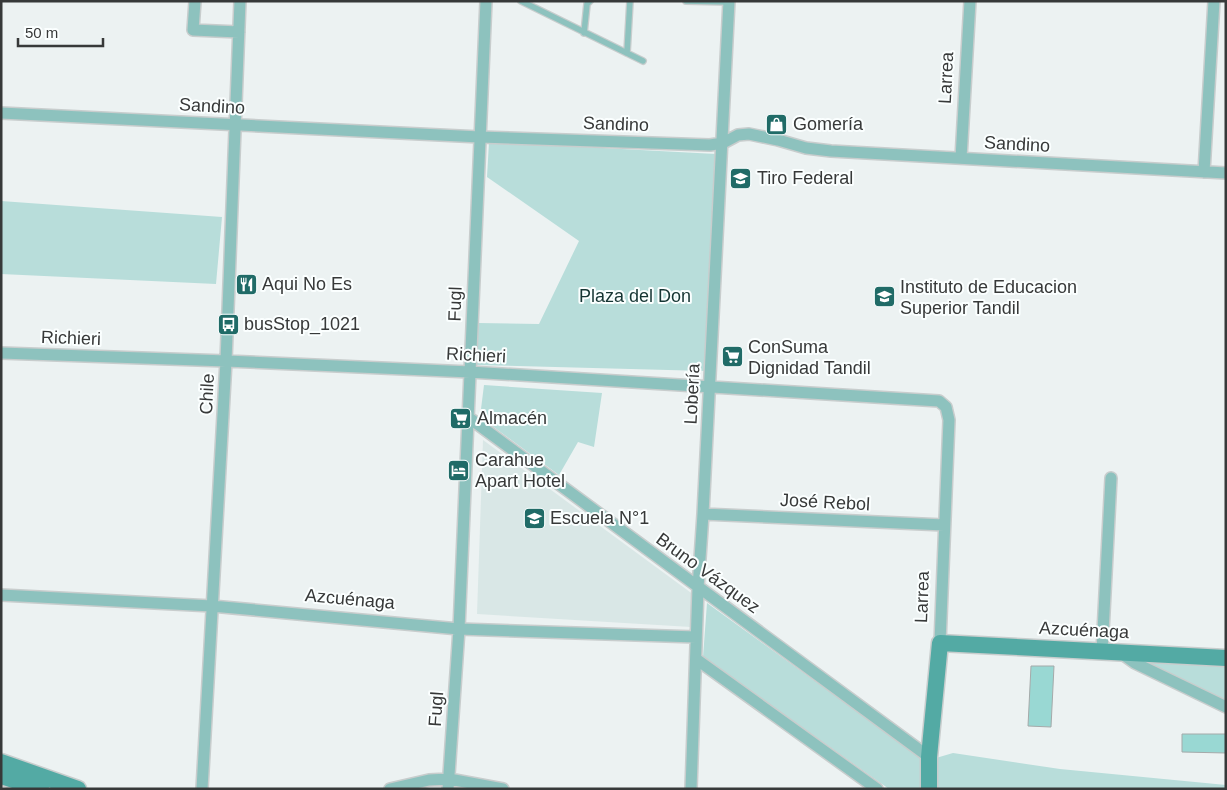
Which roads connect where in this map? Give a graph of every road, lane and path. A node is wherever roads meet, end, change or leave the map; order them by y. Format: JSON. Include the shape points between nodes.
{"nodes":[{"id":1,"x":195,"y":1,"type":"edge"},
{"id":2,"x":240,"y":1,"type":"edge"},
{"id":3,"x":486,"y":1,"type":"edge"},
{"id":4,"x":521,"y":1,"type":"edge"},
{"id":5,"x":590,"y":1,"type":"edge"},
{"id":6,"x":630,"y":1,"type":"edge"},
{"id":7,"x":686,"y":1,"type":"edge"},
{"id":8,"x":970,"y":1,"type":"edge"},
{"id":9,"x":1214,"y":1,"type":"edge"},
{"id":10,"x":729,"y":2,"type":"edge"},
{"id":11,"x":239,"y":32,"type":"junction"},
{"id":12,"x":584,"y":32,"type":"junction"},
{"id":13,"x":627,"y":53,"type":"junction"},
{"id":14,"x":643,"y":61,"type":"dead end"},
{"id":15,"x":1,"y":113,"type":"edge"},
{"id":16,"x":234,"y":125,"type":"junction"},
{"id":17,"x":480,"y":136,"type":"junction"},
{"id":18,"x":722,"y":143,"type":"junction"},
{"id":19,"x":962,"y":158,"type":"junction"},
{"id":20,"x":1204,"y":172,"type":"junction"},
{"id":21,"x":1226,"y":173,"type":"edge"},
{"id":22,"x":1,"y":352,"type":"edge"},
{"id":23,"x":226,"y":361,"type":"junction"},
{"id":24,"x":470,"y":372,"type":"junction"},
{"id":25,"x":709,"y":386,"type":"junction"},
{"id":26,"x":946,"y":407,"type":"joint"},
{"id":27,"x":468,"y":417,"type":"junction"},
{"id":28,"x":1111,"y":478,"type":"dead end"},
{"id":29,"x":703,"y":514,"type":"junction"},
{"id":30,"x":944,"y":525,"type":"junction"},
{"id":31,"x":698,"y":588,"type":"junction"},
{"id":32,"x":1,"y":595,"type":"edge"},
{"id":33,"x":212,"y":606,"type":"junction"},
{"id":34,"x":459,"y":628,"type":"junction"},
{"id":35,"x":696,"y":637,"type":"junction"},
{"id":36,"x":940,"y":642,"type":"junction"},
{"id":37,"x":1110,"y":651,"type":"junction"},
{"id":38,"x":1226,"y":658,"type":"edge"},
{"id":39,"x":696,"y":659,"type":"junction"},
{"id":40,"x":1226,"y":707,"type":"edge"},
{"id":41,"x":928,"y":757,"type":"junction"},
{"id":42,"x":1,"y":762,"type":"edge"},
{"id":43,"x":1,"y":776,"type":"edge"},
{"id":44,"x":449,"y":784,"type":"edge"},
{"id":45,"x":41,"y":789,"type":"edge"},
{"id":46,"x":78,"y":789,"type":"edge"},
{"id":47,"x":202,"y":789,"type":"edge"},
{"id":48,"x":390,"y":789,"type":"edge"},
{"id":49,"x":504,"y":789,"type":"edge"},
{"id":50,"x":691,"y":789,"type":"edge"},
{"id":51,"x":877,"y":789,"type":"edge"},
{"id":52,"x":929,"y":789,"type":"edge"}],
"edges":[{"from":1,"to":11,"type":"street","via":[[193,30]]},
{"from":2,"to":11,"type":"street","name":"Chile"},
{"from":3,"to":17,"type":"street","name":"Fugl"},
{"from":4,"to":12,"type":"lane"},
{"from":5,"to":12,"type":"lane"},
{"from":6,"to":13,"type":"lane"},
{"from":7,"to":10,"type":"lane"},
{"from":8,"to":19,"type":"street","name":"Larrea"},
{"from":9,"to":20,"type":"street"},
{"from":10,"to":18,"type":"street","name":"Lobería"},
{"from":11,"to":16,"type":"street","name":"Chile"},
{"from":12,"to":13,"type":"lane"},
{"from":13,"to":14,"type":"lane"},
{"from":15,"to":16,"type":"street","name":"Sandino"},
{"from":16,"to":17,"type":"street","name":"Sandino"},
{"from":16,"to":23,"type":"street","name":"Chile"},
{"from":17,"to":18,"type":"street","name":"Sandino"},
{"from":17,"to":24,"type":"street","name":"Fugl"},
{"from":18,"to":19,"type":"street","name":"Sandino","via":[[738,135],[749,134],[831,151]]},
{"from":18,"to":25,"type":"street","name":"Lobería"},
{"from":19,"to":20,"type":"street","name":"Sandino"},
{"from":20,"to":21,"type":"street","name":"Sandino"},
{"from":22,"to":23,"type":"street","name":"Richieri"},
{"from":23,"to":24,"type":"street","name":"Richieri"},
{"from":23,"to":33,"type":"street","name":"Chile"},
{"from":24,"to":25,"type":"street","name":"Richieri"},
{"from":24,"to":27,"type":"street","name":"Fugl"},
{"from":25,"to":26,"type":"street","name":"Richieri","via":[[939,401]]},
{"from":25,"to":29,"type":"street","name":"Lobería"},
{"from":26,"to":30,"type":"street","name":"Larrea","via":[[949,420]]},
{"from":27,"to":31,"type":"street","name":"Bruno Vázquez"},
{"from":27,"to":34,"type":"street","name":"Fugl"},
{"from":28,"to":37,"type":"street"},
{"from":29,"to":30,"type":"street","name":"José Rebol"},
{"from":29,"to":31,"type":"street","name":"Lobería"},
{"from":30,"to":36,"type":"street","name":"Larrea"},
{"from":31,"to":35,"type":"street","name":"Lobería"},
{"from":31,"to":41,"type":"street","name":"Bruno Vázquez"},
{"from":32,"to":33,"type":"street","name":"Azcuénaga"},
{"from":33,"to":34,"type":"street","name":"Azcuénaga"},
{"from":33,"to":47,"type":"street","name":"Chile"},
{"from":34,"to":35,"type":"street","name":"Azcuénaga"},
{"from":34,"to":44,"type":"street","name":"Fugl"},
{"from":35,"to":39,"type":"street","name":"Lobería"},
{"from":36,"to":37,"type":"main road","name":"Azcuénaga"},
{"from":36,"to":41,"type":"main road","name":"Larrea"},
{"from":37,"to":38,"type":"main road","name":"Azcuénaga"},
{"from":37,"to":40,"type":"street"},
{"from":39,"to":50,"type":"street","name":"Lobería"},
{"from":39,"to":51,"type":"street"},
{"from":41,"to":52,"type":"main road","name":"Larrea"},
{"from":42,"to":46,"type":"main road"},
{"from":43,"to":45,"type":"main road"},
{"from":44,"to":48,"type":"street","via":[[429,780]]},
{"from":44,"to":49,"type":"street"}]}
